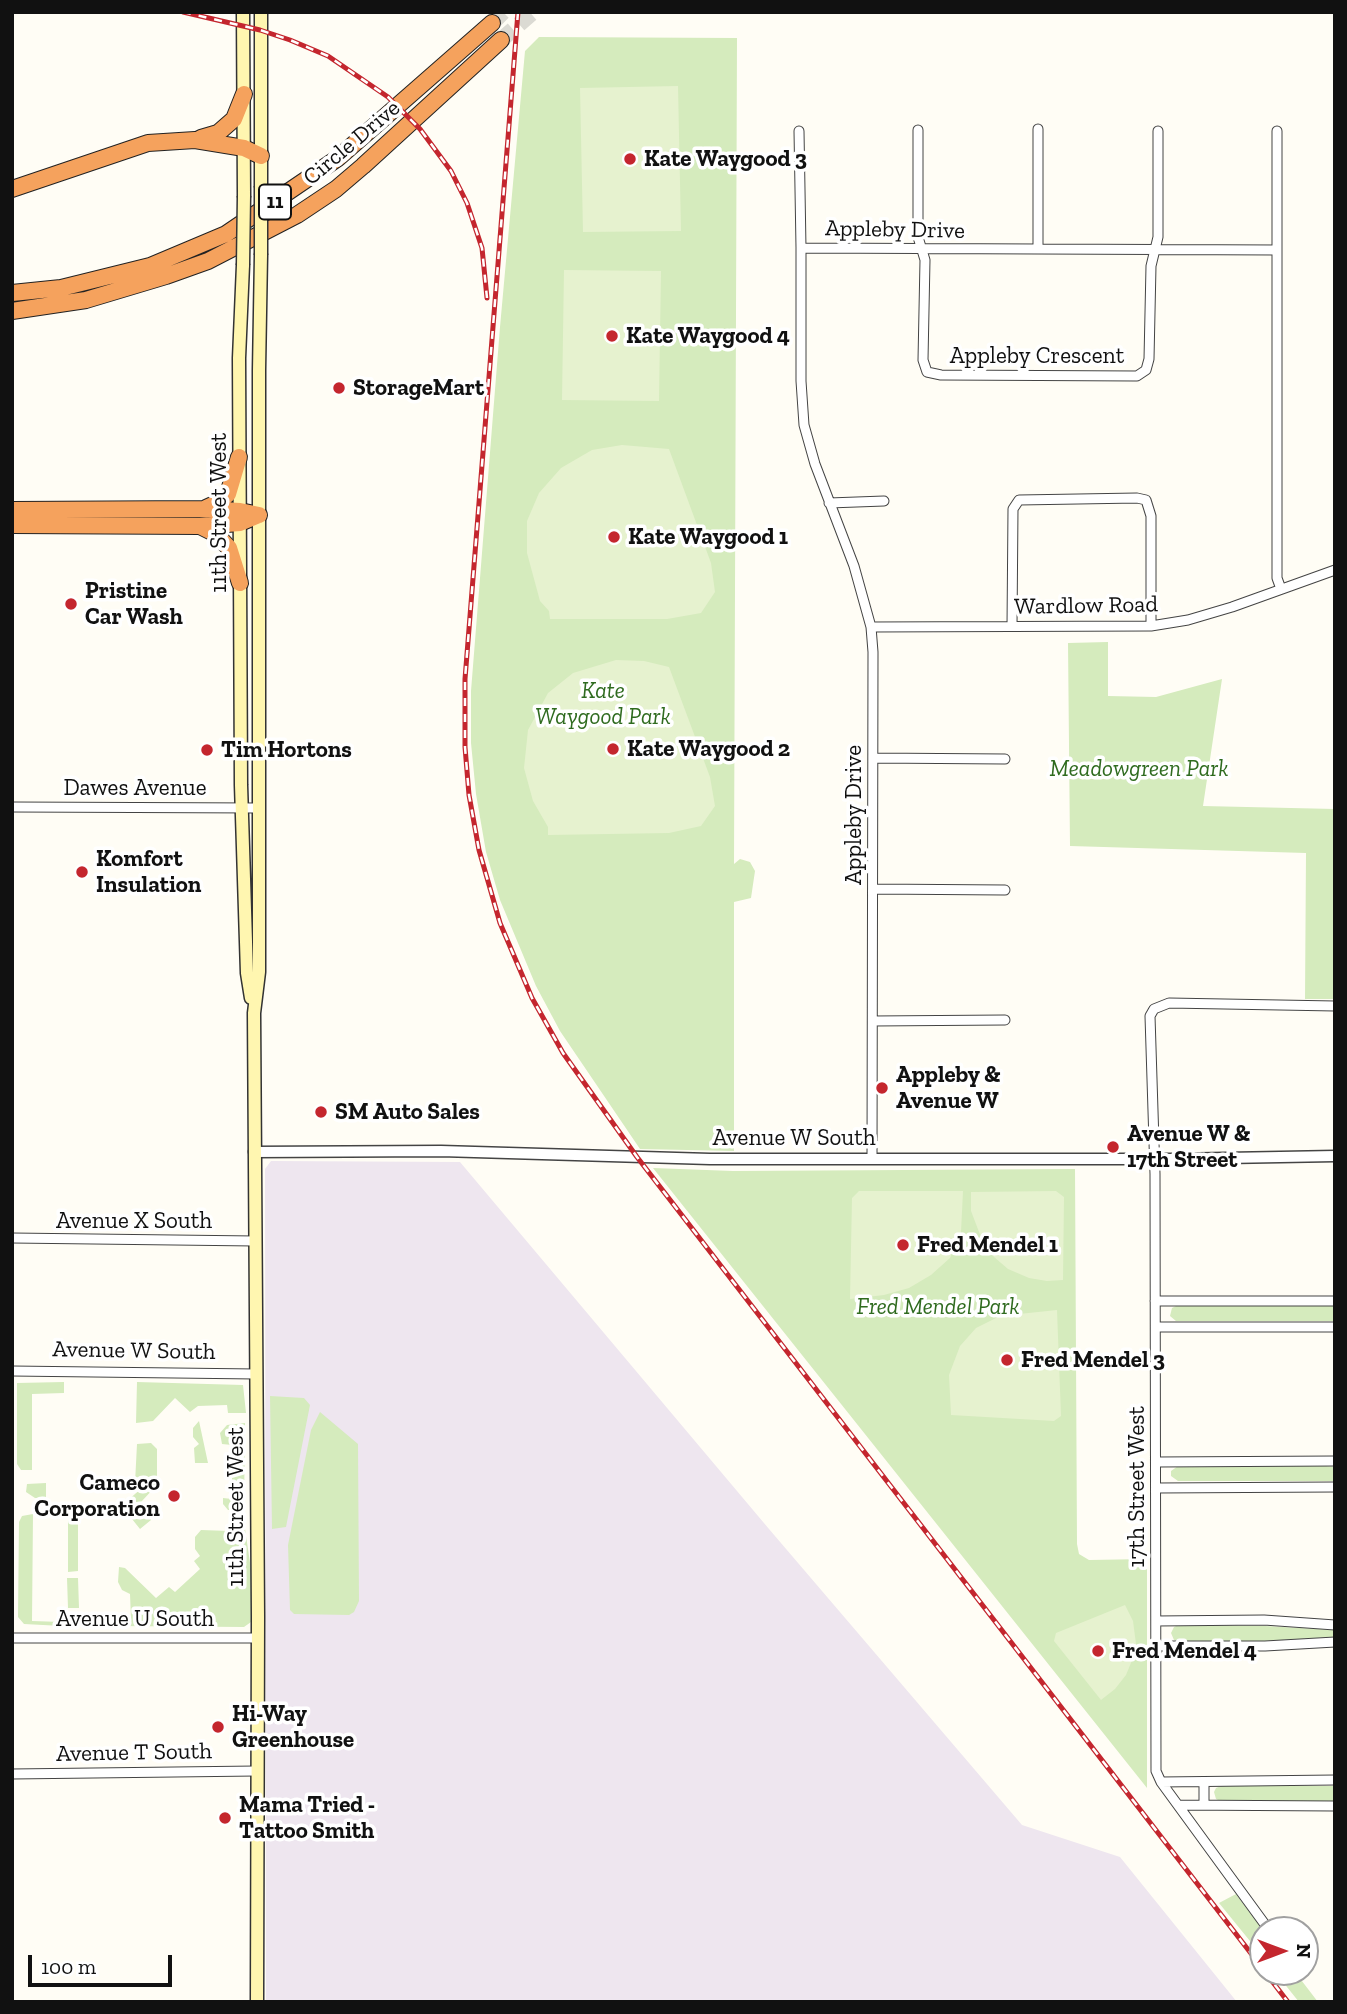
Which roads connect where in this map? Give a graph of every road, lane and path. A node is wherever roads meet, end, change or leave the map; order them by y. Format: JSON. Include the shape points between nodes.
{"nodes":[{"id":1,"x":243,"y":12,"type":"edge"},
{"id":2,"x":261,"y":12,"type":"edge"},
{"id":3,"x":492,"y":23,"type":"tunnel mouth"},
{"id":4,"x":501,"y":40,"type":"tunnel mouth"},
{"id":5,"x":243,"y":94,"type":"junction"},
{"id":6,"x":918,"y":130,"type":"dead end"},
{"id":7,"x":1038,"y":130,"type":"dead end"},
{"id":8,"x":799,"y":131,"type":"dead end"},
{"id":9,"x":1158,"y":131,"type":"dead end"},
{"id":10,"x":1277,"y":131,"type":"dead end"},
{"id":11,"x":195,"y":140,"type":"junction"},
{"id":12,"x":244,"y":148,"type":"junction"},
{"id":13,"x":261,"y":156,"type":"junction"},
{"id":14,"x":12,"y":189,"type":"edge"},
{"id":15,"x":801,"y":248,"type":"junction"},
{"id":16,"x":1155,"y":248,"type":"junction"},
{"id":17,"x":1038,"y":249,"type":"junction"},
{"id":18,"x":922,"y":250,"type":"junction"},
{"id":19,"x":1277,"y":250,"type":"junction"},
{"id":20,"x":12,"y":293,"type":"edge"},
{"id":21,"x":16,"y":311,"type":"edge"},
{"id":22,"x":239,"y":457,"type":"junction"},
{"id":23,"x":884,"y":500,"type":"dead end"},
{"id":24,"x":829,"y":503,"type":"junction"},
{"id":25,"x":204,"y":509,"type":"junction"},
{"id":26,"x":12,"y":510,"type":"edge"},
{"id":27,"x":259,"y":515,"type":"junction"},
{"id":28,"x":240,"y":517,"type":"junction"},
{"id":29,"x":12,"y":525,"type":"edge"},
{"id":30,"x":200,"y":526,"type":"junction"},
{"id":31,"x":1335,"y":570,"type":"edge"},
{"id":32,"x":240,"y":583,"type":"junction"},
{"id":33,"x":1281,"y":589,"type":"junction"},
{"id":34,"x":1013,"y":626,"type":"junction"},
{"id":35,"x":1151,"y":626,"type":"junction"},
{"id":36,"x":871,"y":627,"type":"junction"},
{"id":37,"x":873,"y":758,"type":"junction"},
{"id":38,"x":1004,"y":759,"type":"dead end"},
{"id":39,"x":12,"y":807,"type":"edge"},
{"id":40,"x":241,"y":808,"type":"junction"},
{"id":41,"x":258,"y":808,"type":"junction"},
{"id":42,"x":874,"y":889,"type":"junction"},
{"id":43,"x":1005,"y":890,"type":"dead end"},
{"id":44,"x":1335,"y":1006,"type":"edge"},
{"id":45,"x":254,"y":1013,"type":"junction"},
{"id":46,"x":1005,"y":1020,"type":"dead end"},
{"id":47,"x":873,"y":1021,"type":"junction"},
{"id":48,"x":254,"y":1152,"type":"junction"},
{"id":49,"x":1335,"y":1156,"type":"edge"},
{"id":50,"x":872,"y":1159,"type":"junction"},
{"id":51,"x":1154,"y":1159,"type":"junction"},
{"id":52,"x":12,"y":1238,"type":"edge"},
{"id":53,"x":255,"y":1241,"type":"junction"},
{"id":54,"x":1155,"y":1301,"type":"junction"},
{"id":55,"x":1335,"y":1301,"type":"edge"},
{"id":56,"x":1156,"y":1327,"type":"junction"},
{"id":57,"x":1335,"y":1327,"type":"edge"},
{"id":58,"x":12,"y":1371,"type":"edge"},
{"id":59,"x":256,"y":1374,"type":"junction"},
{"id":60,"x":1335,"y":1461,"type":"edge"},
{"id":61,"x":1157,"y":1462,"type":"junction"},
{"id":62,"x":1335,"y":1487,"type":"edge"},
{"id":63,"x":1157,"y":1488,"type":"junction"},
{"id":64,"x":1156,"y":1621,"type":"junction"},
{"id":65,"x":1335,"y":1625,"type":"edge"},
{"id":66,"x":12,"y":1638,"type":"edge"},
{"id":67,"x":258,"y":1638,"type":"junction"},
{"id":68,"x":1335,"y":1642,"type":"edge"},
{"id":69,"x":1156,"y":1646,"type":"junction"},
{"id":70,"x":256,"y":1771,"type":"junction"},
{"id":71,"x":12,"y":1774,"type":"edge"},
{"id":72,"x":1335,"y":1780,"type":"edge"},
{"id":73,"x":1161,"y":1782,"type":"junction"},
{"id":74,"x":1204,"y":1782,"type":"junction"},
{"id":75,"x":1178,"y":1805,"type":"junction"},
{"id":76,"x":1204,"y":1805,"type":"junction"},
{"id":77,"x":1335,"y":1806,"type":"edge"},
{"id":78,"x":1259,"y":1916,"type":"edge"},
{"id":79,"x":257,"y":2002,"type":"edge"}],
"edges":[{"from":1,"to":5,"type":"main road","name":"11th Street West"},
{"from":2,"to":13,"type":"main road","name":"11th Street West"},
{"from":3,"to":20,"type":"highway","name":"Circle Drive","number":"11","via":[[338,158],[226,234],[150,266],[61,288]]},
{"from":4,"to":21,"type":"highway","name":"Circle Drive","number":"11","via":[[336,190],[297,215],[208,261],[166,276],[86,300]]},
{"from":5,"to":11,"type":"highway","via":[[234,120],[218,133]]},
{"from":5,"to":12,"type":"main road","name":"11th Street West"},
{"from":6,"to":18,"type":"street","via":[[918,237]]},
{"from":7,"to":17,"type":"street"},
{"from":8,"to":15,"type":"street"},
{"from":9,"to":16,"type":"street"},
{"from":10,"to":19,"type":"street"},
{"from":11,"to":12,"type":"highway"},
{"from":11,"to":14,"type":"highway","via":[[148,143]]},
{"from":12,"to":13,"type":"highway"},
{"from":12,"to":22,"type":"main road","name":"11th Street West","bridge":true},
{"from":13,"to":27,"type":"main road","name":"11th Street West","bridge":true},
{"from":15,"to":18,"type":"street","name":"Appleby Drive"},
{"from":15,"to":24,"type":"street","name":"Appleby Drive","via":[[803,414],[808,444]]},
{"from":16,"to":17,"type":"street","name":"Appleby Drive"},
{"from":16,"to":18,"type":"street","name":"Appleby Crescent","via":[[1149,365],[1137,376],[927,372],[923,360]]},
{"from":16,"to":19,"type":"street","name":"Appleby Drive"},
{"from":17,"to":18,"type":"street","name":"Appleby Drive"},
{"from":19,"to":33,"type":"street","via":[[1277,578]]},
{"from":22,"to":25,"type":"highway","via":[[228,494]]},
{"from":22,"to":28,"type":"main road","name":"11th Street West"},
{"from":23,"to":24,"type":"street"},
{"from":24,"to":36,"type":"street","name":"Appleby Drive","via":[[855,566]]},
{"from":25,"to":26,"type":"highway"},
{"from":25,"to":28,"type":"highway"},
{"from":27,"to":28,"type":"highway"},
{"from":27,"to":41,"type":"main road","name":"11th Street West"},
{"from":28,"to":30,"type":"highway"},
{"from":28,"to":32,"type":"main road","name":"11th Street West"},
{"from":29,"to":30,"type":"highway"},
{"from":30,"to":32,"type":"highway","via":[[229,548]]},
{"from":31,"to":33,"type":"street","name":"Wardlow Road"},
{"from":32,"to":40,"type":"main road","name":"11th Street West"},
{"from":33,"to":35,"type":"street","name":"Wardlow Road","via":[[1188,620]]},
{"from":34,"to":35,"type":"street","name":"Wardlow Road"},
{"from":34,"to":35,"type":"street","via":[[1013,509],[1019,500],[1137,498],[1146,500],[1151,516]]},
{"from":34,"to":36,"type":"street","name":"Wardlow Road"},
{"from":36,"to":37,"type":"street","name":"Appleby Drive"},
{"from":37,"to":38,"type":"street"},
{"from":37,"to":42,"type":"street","name":"Appleby Drive"},
{"from":39,"to":40,"type":"street","name":"Dawes Avenue"},
{"from":40,"to":41,"type":"street","name":"Dawes Avenue"},
{"from":40,"to":45,"type":"main road","name":"11th Street West","via":[[247,973]]},
{"from":41,"to":45,"type":"main road","name":"11th Street West","via":[[259,972]]},
{"from":42,"to":43,"type":"street"},
{"from":42,"to":47,"type":"street","name":"Appleby Drive"},
{"from":44,"to":51,"type":"street","name":"17th Street West","via":[[1169,1003],[1154,1009],[1150,1016]]},
{"from":45,"to":48,"type":"main road","name":"11th Street West"},
{"from":46,"to":47,"type":"street"},
{"from":47,"to":50,"type":"street","name":"Appleby Drive"},
{"from":48,"to":50,"type":"street","name":"Avenue W South"},
{"from":48,"to":53,"type":"main road","name":"11th Street West"},
{"from":49,"to":51,"type":"street","name":"Avenue W South"},
{"from":50,"to":51,"type":"street","name":"Avenue W South"},
{"from":51,"to":54,"type":"street","name":"17th Street West"},
{"from":52,"to":53,"type":"street","name":"Avenue X South"},
{"from":53,"to":59,"type":"main road","name":"11th Street West"},
{"from":54,"to":55,"type":"street"},
{"from":54,"to":56,"type":"street","name":"17th Street West"},
{"from":56,"to":57,"type":"street"},
{"from":56,"to":61,"type":"street","name":"17th Street West"},
{"from":58,"to":59,"type":"street","name":"Avenue W South"},
{"from":59,"to":67,"type":"main road","name":"11th Street West"},
{"from":60,"to":61,"type":"street"},
{"from":61,"to":63,"type":"street","name":"17th Street West"},
{"from":62,"to":63,"type":"street"},
{"from":63,"to":64,"type":"street","name":"17th Street West"},
{"from":64,"to":65,"type":"street"},
{"from":64,"to":69,"type":"street","name":"17th Street West"},
{"from":66,"to":67,"type":"street","name":"Avenue U South"},
{"from":67,"to":70,"type":"main road","name":"11th Street West"},
{"from":68,"to":69,"type":"street"},
{"from":69,"to":73,"type":"street","name":"17th Street West","via":[[1156,1771]]},
{"from":70,"to":71,"type":"street","name":"Avenue T South"},
{"from":70,"to":79,"type":"main road","name":"11th Street West"},
{"from":72,"to":74,"type":"street"},
{"from":73,"to":74,"type":"street"},
{"from":73,"to":75,"type":"street","name":"17th Street West"},
{"from":74,"to":76,"type":"street"},
{"from":75,"to":76,"type":"street"},
{"from":75,"to":78,"type":"street","name":"17th Street West"},
{"from":76,"to":77,"type":"street"}]}
